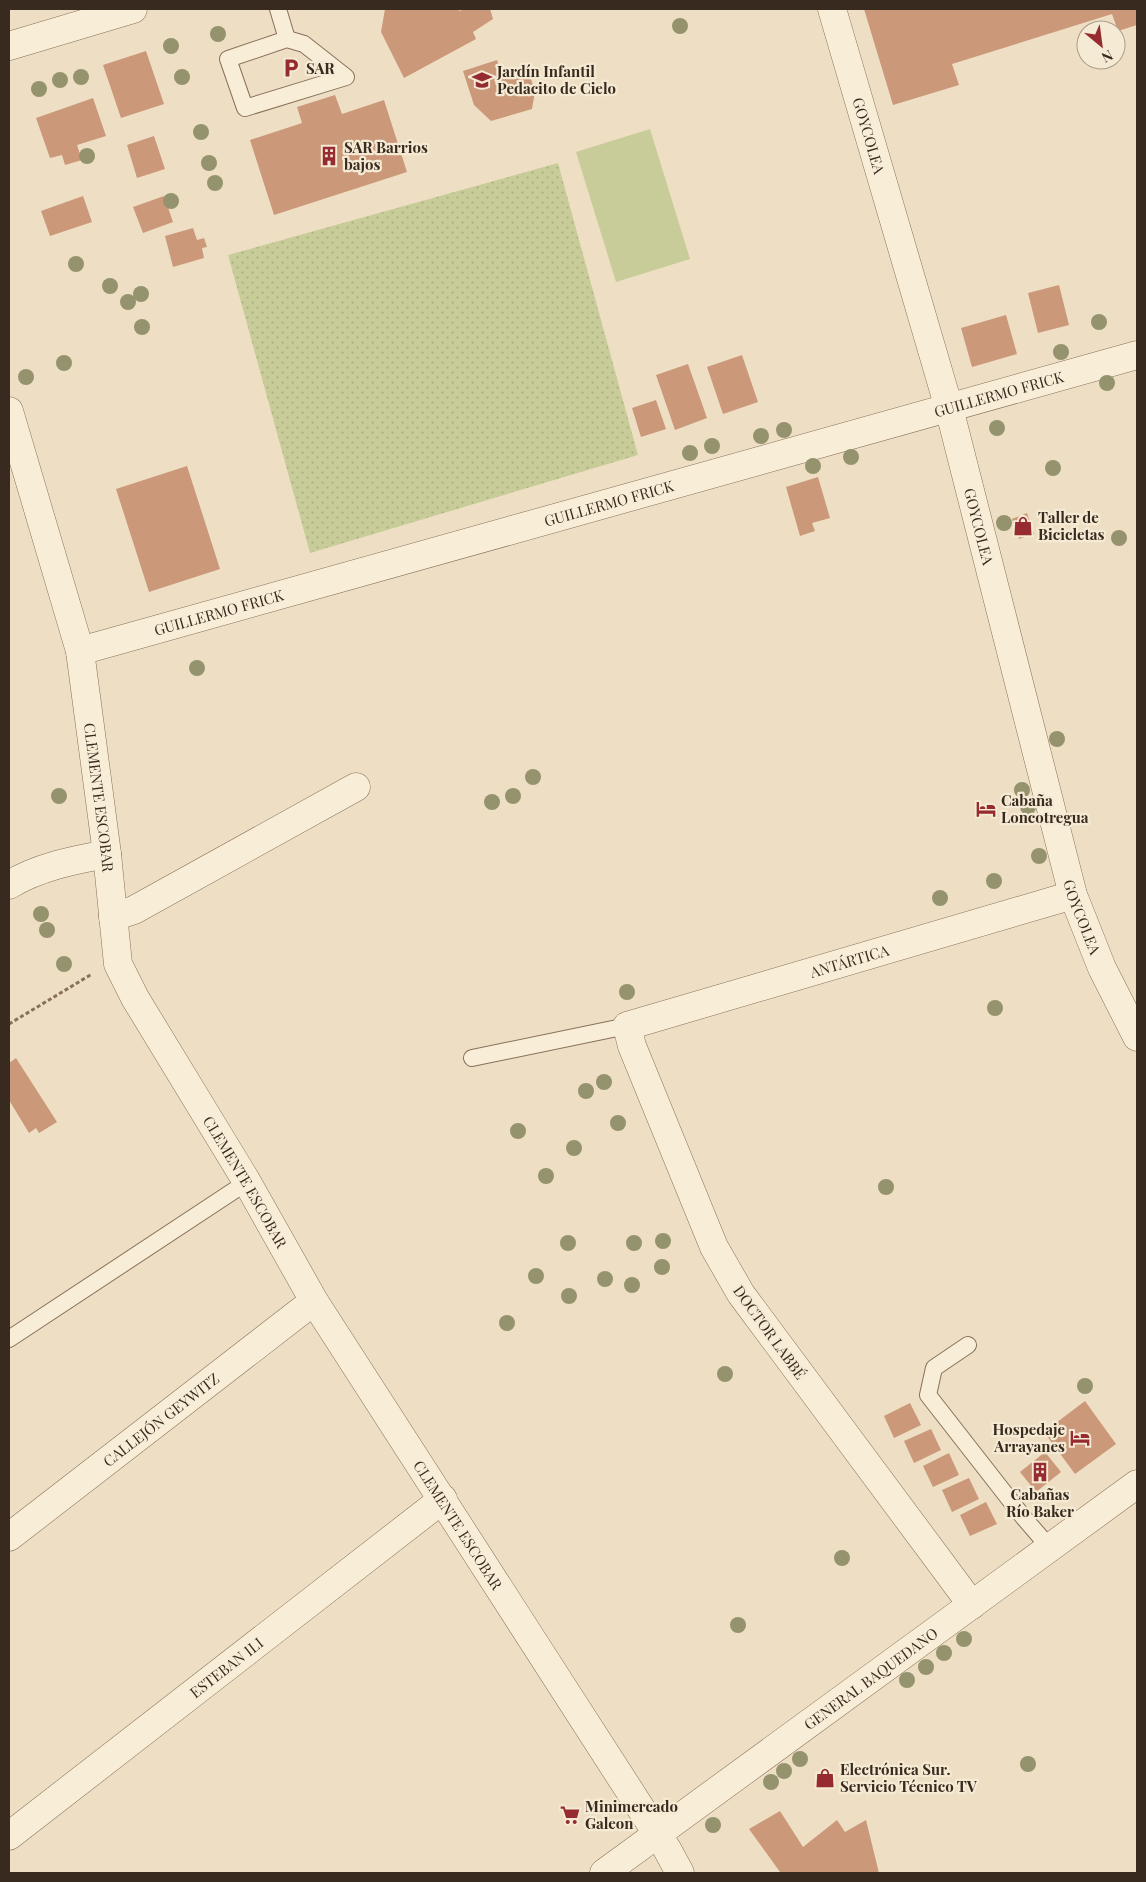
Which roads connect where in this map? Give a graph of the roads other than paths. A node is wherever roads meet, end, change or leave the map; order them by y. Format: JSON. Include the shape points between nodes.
{"nodes":[{"id":1,"x":133,"y":9,"type":"edge"},
{"id":2,"x":278,"y":9,"type":"edge"},
{"id":3,"x":832,"y":9,"type":"edge"},
{"id":4,"x":287,"y":39,"type":"junction"},
{"id":5,"x":9,"y":46,"type":"edge"},
{"id":6,"x":1137,"y":355,"type":"edge"},
{"id":7,"x":949,"y":408,"type":"junction"},
{"id":8,"x":9,"y":411,"type":"edge"},
{"id":9,"x":80,"y":651,"type":"junction"},
{"id":10,"x":356,"y":787,"type":"dead end"},
{"id":11,"x":107,"y":854,"type":"junction"},
{"id":12,"x":9,"y":885,"type":"edge"},
{"id":13,"x":1072,"y":895,"type":"junction"},
{"id":14,"x":113,"y":917,"type":"junction"},
{"id":15,"x":627,"y":1026,"type":"junction"},
{"id":16,"x":1137,"y":1037,"type":"edge"},
{"id":17,"x":472,"y":1058,"type":"dead end"},
{"id":18,"x":247,"y":1182,"type":"junction"},
{"id":19,"x":314,"y":1301,"type":"junction"},
{"id":20,"x":9,"y":1339,"type":"edge"},
{"id":21,"x":968,"y":1345,"type":"dead end"},
{"id":22,"x":1137,"y":1484,"type":"edge"},
{"id":23,"x":443,"y":1499,"type":"junction"},
{"id":24,"x":9,"y":1537,"type":"edge"},
{"id":25,"x":1050,"y":1548,"type":"junction"},
{"id":26,"x":972,"y":1605,"type":"junction"},
{"id":27,"x":657,"y":1834,"type":"junction"},
{"id":28,"x":9,"y":1836,"type":"edge"},
{"id":29,"x":604,"y":1873,"type":"edge"},
{"id":30,"x":680,"y":1873,"type":"edge"}],
"edges":[{"from":1,"to":5,"type":"street"},
{"from":2,"to":4,"type":"lane"},
{"from":3,"to":7,"type":"street","name":"GOYCOLEA"},
{"from":4,"to":4,"type":"lane","via":[[304,44],[346,77],[246,108],[228,59]]},
{"from":6,"to":7,"type":"street","name":"GUILLERMO FRICK"},
{"from":7,"to":9,"type":"street","name":"GUILLERMO FRICK"},
{"from":7,"to":13,"type":"street","name":"GOYCOLEA"},
{"from":8,"to":9,"type":"street","name":"CLEMENTE ESCOBAR"},
{"from":9,"to":11,"type":"street","name":"CLEMENTE ESCOBAR"},
{"from":10,"to":14,"type":"street","via":[[134,910]]},
{"from":11,"to":12,"type":"street","via":[[73,860],[23,876]]},
{"from":11,"to":14,"type":"street","name":"CLEMENTE ESCOBAR"},
{"from":13,"to":15,"type":"street","name":"ANTÁRTICA"},
{"from":13,"to":16,"type":"street","name":"GOYCOLEA","via":[[1102,968]]},
{"from":14,"to":18,"type":"street","name":"CLEMENTE ESCOBAR","via":[[118,964],[135,998]]},
{"from":15,"to":17,"type":"lane"},
{"from":15,"to":26,"type":"street","name":"DOCTOR LABBÉ","via":[[632,1046],[714,1248],[741,1294]]},
{"from":18,"to":19,"type":"street","name":"CLEMENTE ESCOBAR"},
{"from":18,"to":20,"type":"lane"},
{"from":19,"to":23,"type":"street","name":"CLEMENTE ESCOBAR"},
{"from":19,"to":24,"type":"street","name":"CALLEJÓN GEYWITZ"},
{"from":21,"to":25,"type":"lane","via":[[934,1368],[928,1394]]},
{"from":22,"to":25,"type":"street","name":"GENERAL BAQUEDANO"},
{"from":23,"to":27,"type":"street","name":"CLEMENTE ESCOBAR"},
{"from":23,"to":28,"type":"street","name":"ESTEBAN ILI"},
{"from":25,"to":26,"type":"street","name":"GENERAL BAQUEDANO"},
{"from":26,"to":27,"type":"street","name":"GENERAL BAQUEDANO"},
{"from":27,"to":29,"type":"street","name":"GENERAL BAQUEDANO"},
{"from":27,"to":30,"type":"street","name":"CLEMENTE ESCOBAR"}]}
